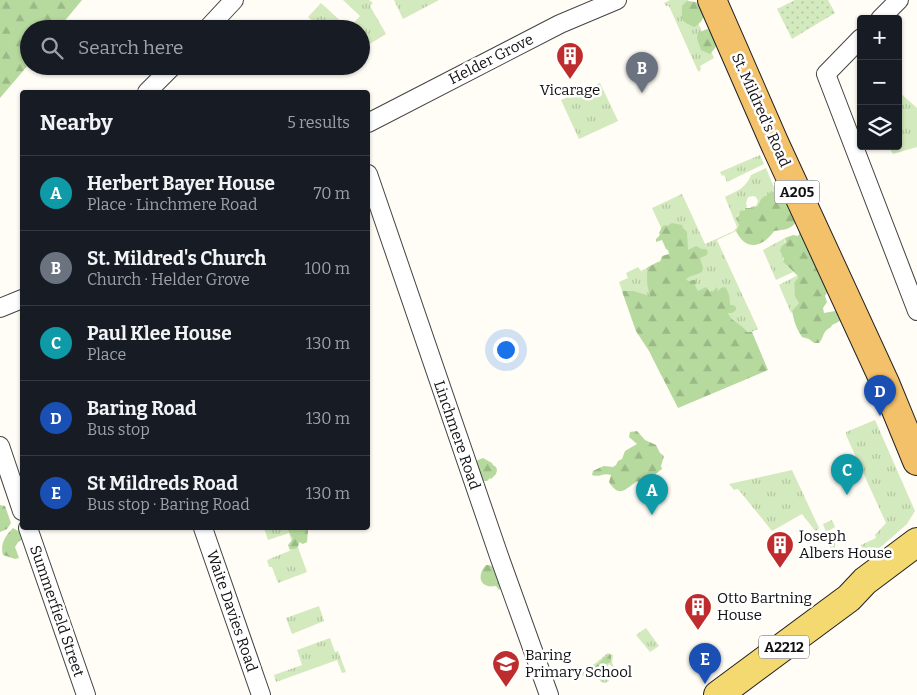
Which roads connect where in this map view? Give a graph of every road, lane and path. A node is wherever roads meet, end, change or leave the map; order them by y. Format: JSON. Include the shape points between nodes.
{"nodes":[{"id":1,"x":234,"y":0,"type":"edge"},
{"id":2,"x":617,"y":0,"type":"edge"},
{"id":3,"x":712,"y":0,"type":"edge"},
{"id":4,"x":899,"y":0,"type":"edge"},
{"id":5,"x":884,"y":15,"type":"edge"},
{"id":6,"x":215,"y":20,"type":"edge"},
{"id":7,"x":857,"y":42,"type":"edge"},
{"id":8,"x":164,"y":75,"type":"edge"},
{"id":9,"x":149,"y":90,"type":"edge"},
{"id":10,"x":370,"y":122,"type":"edge"},
{"id":11,"x":370,"y":180,"type":"edge"},
{"id":12,"x":20,"y":300,"type":"edge"},
{"id":13,"x":0,"y":308,"type":"edge"},
{"id":14,"x":917,"y":311,"type":"edge"},
{"id":15,"x":885,"y":384,"type":"junction"},
{"id":16,"x":917,"y":424,"type":"edge"},
{"id":17,"x":0,"y":446,"type":"edge"},
{"id":18,"x":917,"y":461,"type":"edge"},
{"id":19,"x":20,"y":505,"type":"edge"},
{"id":20,"x":29,"y":530,"type":"edge"},
{"id":21,"x":204,"y":530,"type":"edge"},
{"id":22,"x":917,"y":531,"type":"edge"},
{"id":23,"x":911,"y":553,"type":"edge"},
{"id":24,"x":86,"y":695,"type":"edge"},
{"id":25,"x":261,"y":695,"type":"edge"},
{"id":26,"x":549,"y":695,"type":"edge"},
{"id":27,"x":718,"y":695,"type":"edge"}],
"edges":[{"from":1,"to":6,"type":"street"},
{"from":2,"to":10,"type":"street","name":"Helder Grove","via":[[560,24]]},
{"from":3,"to":15,"type":"highway","name":"St. Mildred's Road","number":"A205"},
{"from":4,"to":5,"type":"street"},
{"from":7,"to":14,"type":"street","via":[[826,74]]},
{"from":8,"to":9,"type":"street"},
{"from":11,"to":26,"type":"street","name":"Linchmere Road"},
{"from":12,"to":13,"type":"street"},
{"from":15,"to":16,"type":"highway","name":"St. Mildred's Road","number":"A205"},
{"from":15,"to":18,"type":"highway","name":"St. Mildred's Road","number":"A205"},
{"from":17,"to":19,"type":"street"},
{"from":20,"to":24,"type":"street","name":"Summerfield Street"},
{"from":21,"to":25,"type":"street","name":"Waite Davies Road"},
{"from":22,"to":23,"type":"main road","number":"A2212"},
{"from":23,"to":27,"type":"main road","number":"A2212","via":[[893,575],[875,587],[857,590]]}]}
